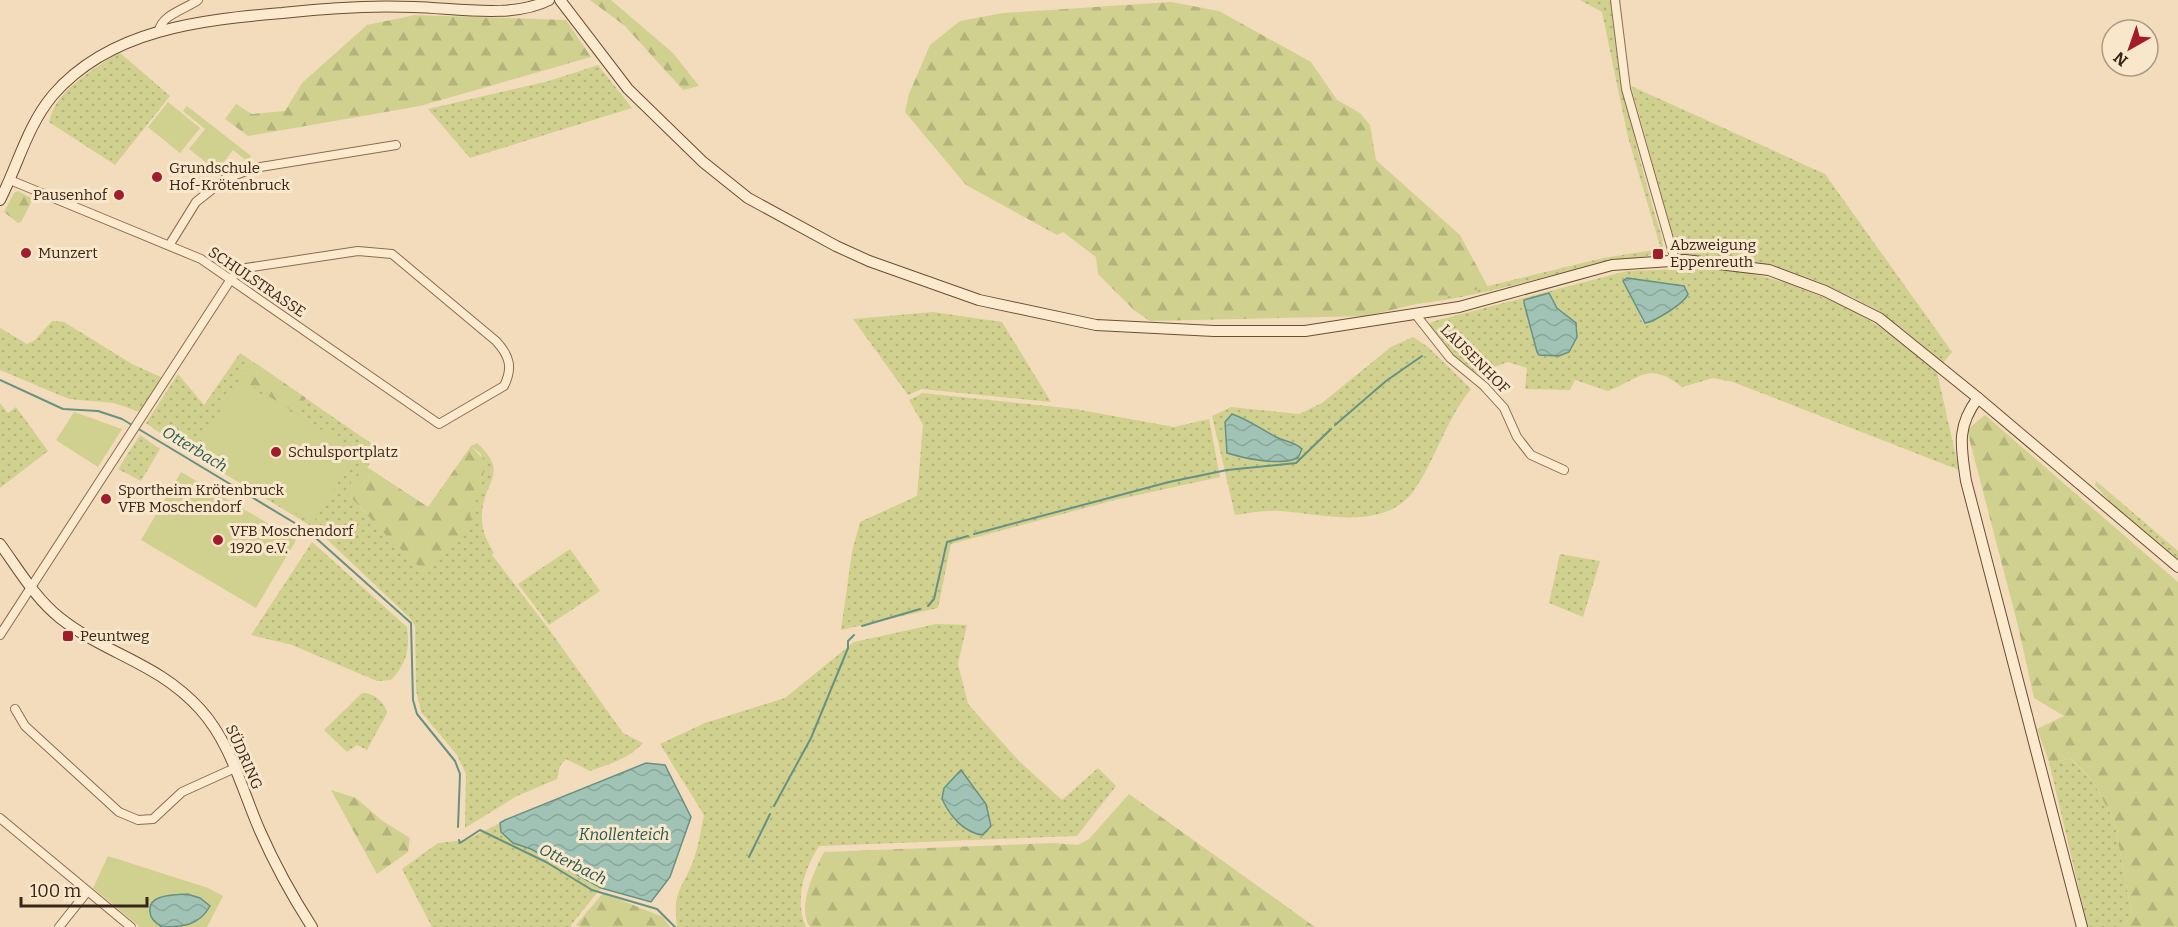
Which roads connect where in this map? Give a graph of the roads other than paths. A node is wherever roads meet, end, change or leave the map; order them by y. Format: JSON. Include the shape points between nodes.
{"nodes":[{"id":1,"x":198,"y":0,"type":"edge"},
{"id":2,"x":549,"y":0,"type":"edge"},
{"id":3,"x":560,"y":0,"type":"edge"},
{"id":4,"x":1614,"y":0,"type":"edge"},
{"id":5,"x":159,"y":31,"type":"junction"},
{"id":6,"x":396,"y":144,"type":"dead end"},
{"id":7,"x":10,"y":180,"type":"junction"},
{"id":8,"x":0,"y":200,"type":"edge"},
{"id":9,"x":170,"y":244,"type":"junction"},
{"id":10,"x":1675,"y":260,"type":"junction"},
{"id":11,"x":231,"y":279,"type":"junction"},
{"id":12,"x":1416,"y":315,"type":"junction"},
{"id":13,"x":1978,"y":398,"type":"junction"},
{"id":14,"x":1564,"y":470,"type":"dead end"},
{"id":15,"x":0,"y":544,"type":"edge"},
{"id":16,"x":2178,"y":567,"type":"edge"},
{"id":17,"x":32,"y":589,"type":"junction"},
{"id":18,"x":0,"y":635,"type":"edge"},
{"id":19,"x":15,"y":709,"type":"dead end"},
{"id":20,"x":235,"y":768,"type":"junction"},
{"id":21,"x":0,"y":818,"type":"edge"},
{"id":22,"x":87,"y":892,"type":"junction"},
{"id":23,"x":58,"y":927,"type":"edge"},
{"id":24,"x":131,"y":927,"type":"edge"},
{"id":25,"x":312,"y":927,"type":"edge"},
{"id":26,"x":2082,"y":927,"type":"edge"}],
"edges":[{"from":1,"to":5,"type":"street","via":[[172,15]]},
{"from":2,"to":5,"type":"main road","via":[[522,10],[400,6],[311,10],[224,18]]},
{"from":3,"to":12,"type":"main road","via":[[628,89],[702,162],[759,204],[869,261],[979,300],[1096,325],[1305,331]]},
{"from":4,"to":10,"type":"street","via":[[1626,89]]},
{"from":5,"to":7,"type":"main road","via":[[119,46],[73,75],[39,115]]},
{"from":6,"to":9,"type":"street","via":[[254,168],[225,179],[196,202]]},
{"from":7,"to":8,"type":"main road"},
{"from":7,"to":9,"type":"street","name":"SCHULSTRASSE"},
{"from":9,"to":11,"type":"street","name":"SCHULSTRASSE"},
{"from":10,"to":12,"type":"main road","via":[[1612,266]]},
{"from":10,"to":13,"type":"main road","via":[[1769,270],[1847,301],[1879,318]]},
{"from":11,"to":11,"type":"street","name":"SCHULSTRASSE","via":[[238,269],[249,267],[358,251],[392,254],[496,341],[510,362],[509,375],[504,386],[439,424]]},
{"from":11,"to":17,"type":"street"},
{"from":12,"to":14,"type":"street","name":"LAUSENHOF","via":[[1450,358],[1504,408],[1517,437],[1531,454]]},
{"from":13,"to":16,"type":"main road"},
{"from":13,"to":26,"type":"main road","via":[[1967,413],[1962,430],[1966,481]]},
{"from":15,"to":17,"type":"main road","name":"SÜDRING"},
{"from":17,"to":18,"type":"street"},
{"from":17,"to":20,"type":"main road","name":"SÜDRING","via":[[74,628],[176,685],[217,731]]},
{"from":19,"to":20,"type":"street","via":[[25,726],[119,812],[132,819],[153,819],[182,792]]},
{"from":20,"to":25,"type":"main road","name":"SÜDRING","via":[[287,889]]},
{"from":21,"to":22,"type":"street"},
{"from":22,"to":23,"type":"street"},
{"from":22,"to":24,"type":"street"}]}
